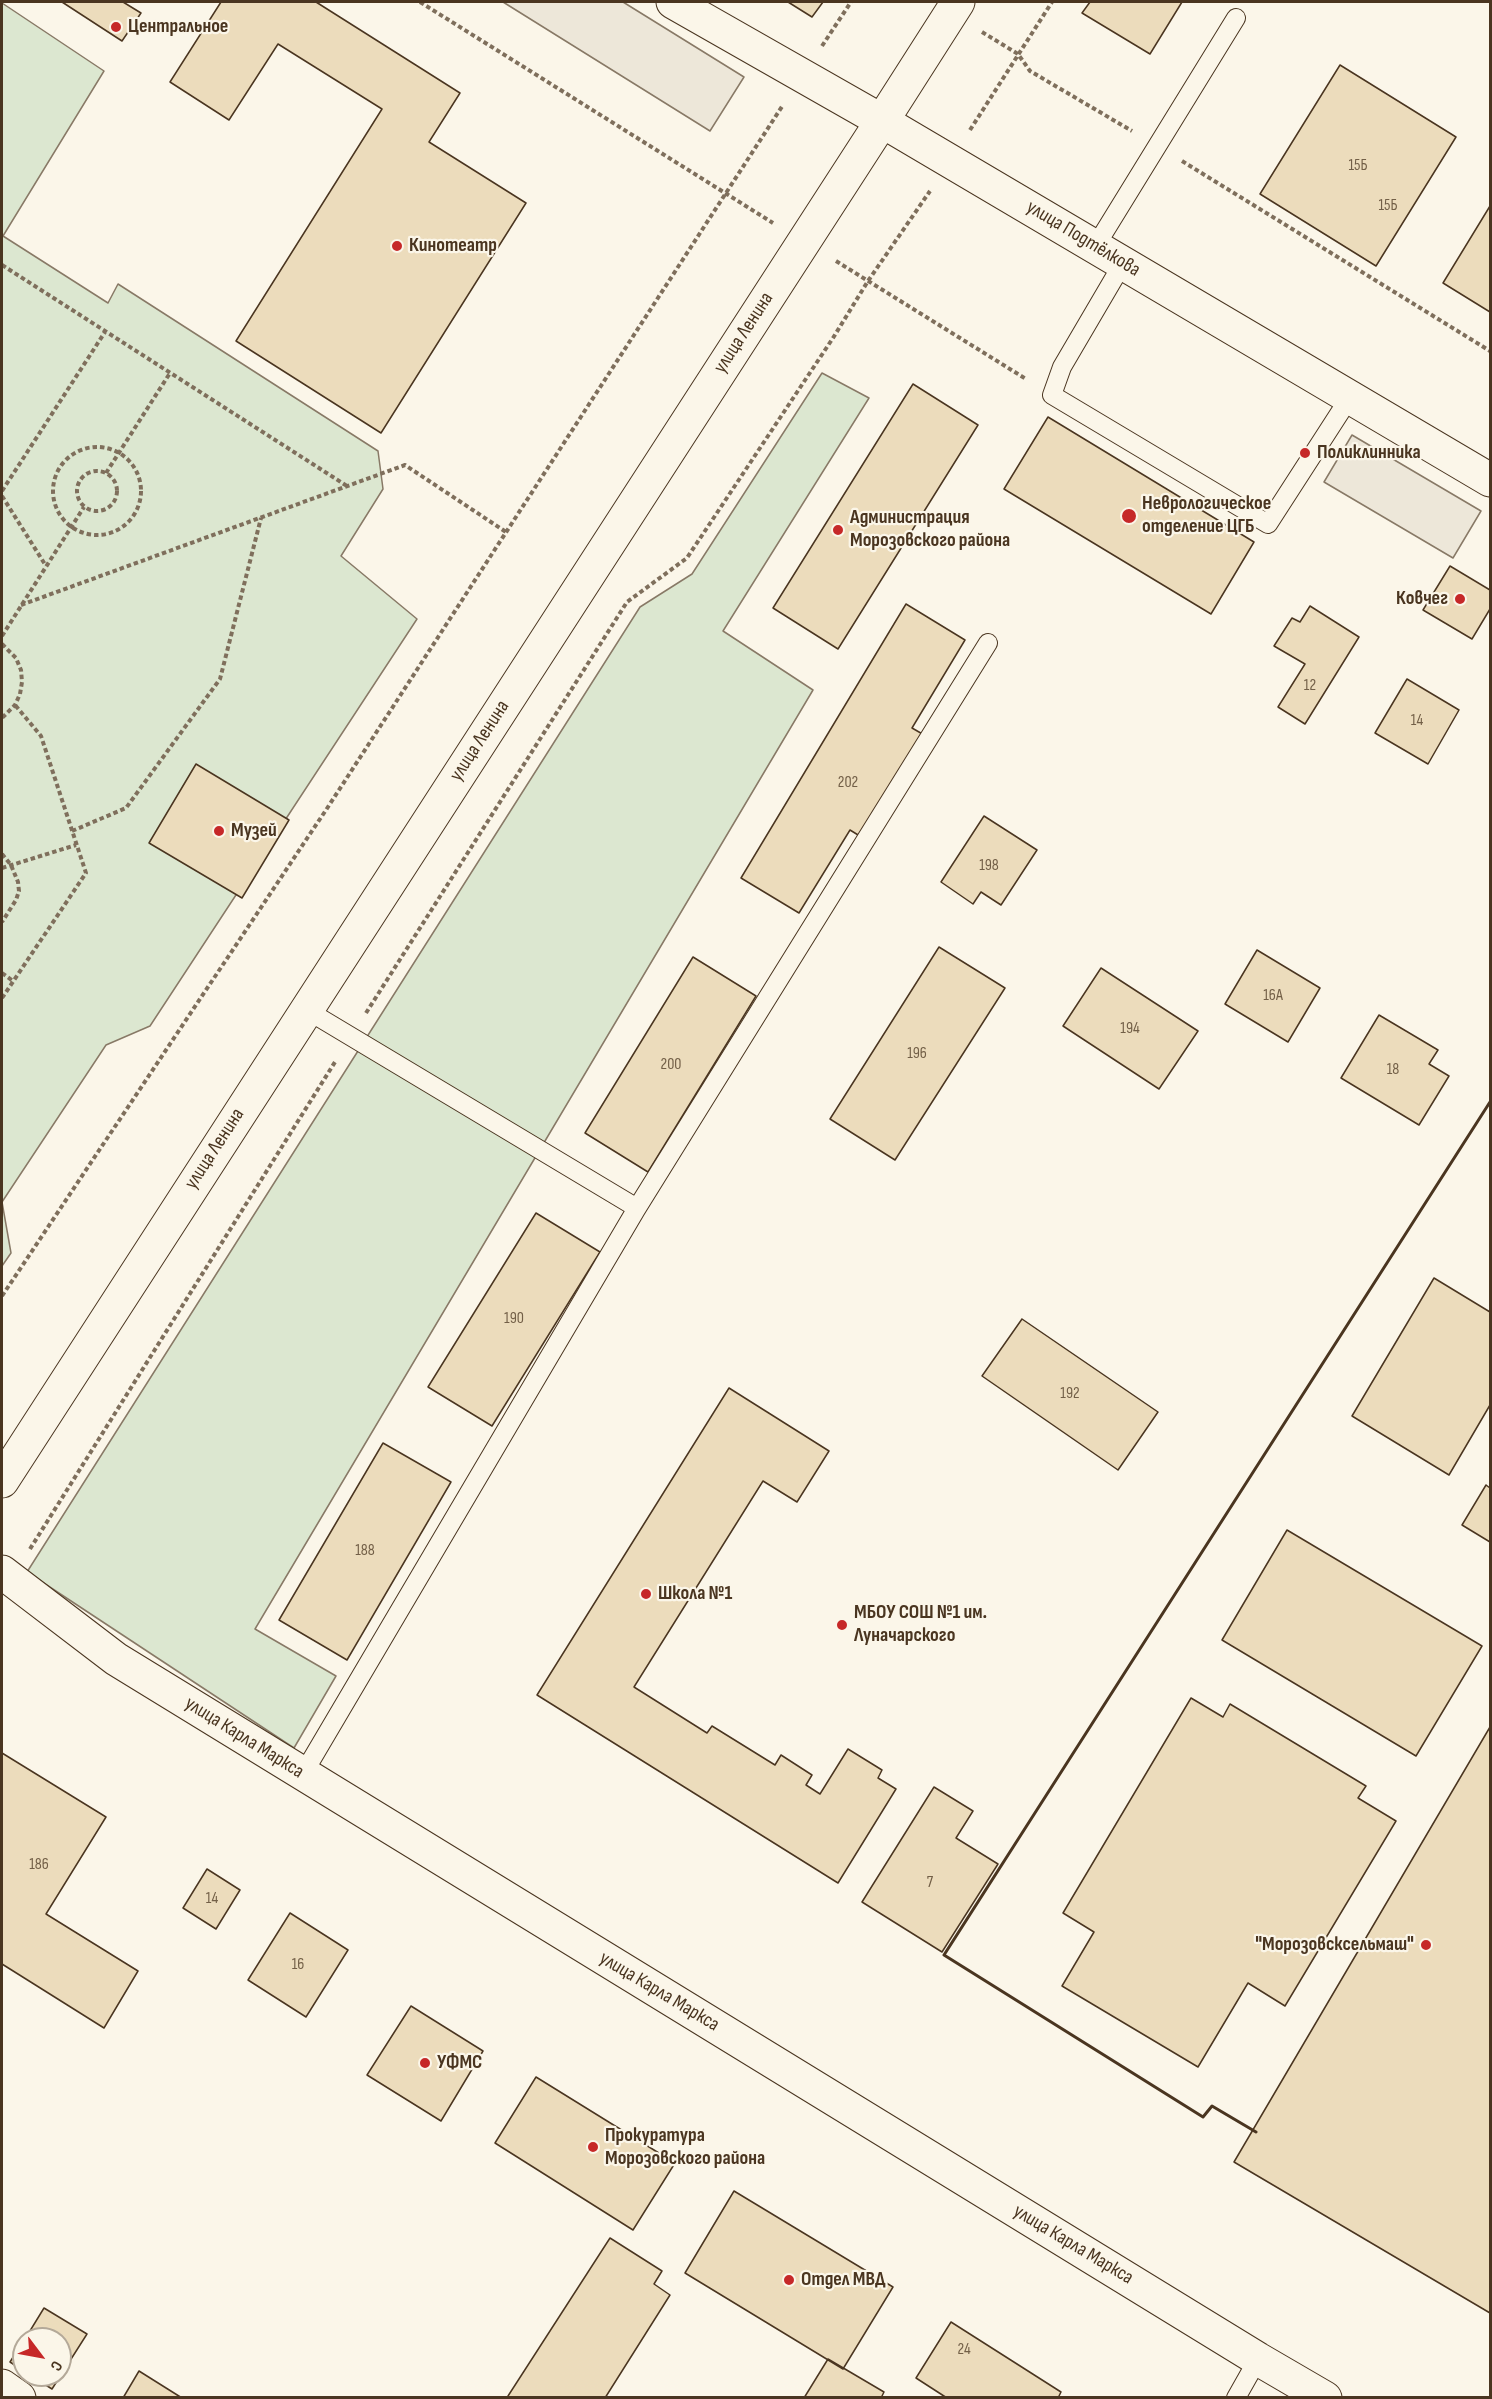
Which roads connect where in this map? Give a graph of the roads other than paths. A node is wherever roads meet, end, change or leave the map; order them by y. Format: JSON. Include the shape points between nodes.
{"nodes":[{"id":1,"x":673,"y":2,"type":"edge"},
{"id":2,"x":954,"y":8,"type":"edge"},
{"id":3,"x":1236,"y":18,"type":"dead end"},
{"id":4,"x":882,"y":121,"type":"junction"},
{"id":5,"x":1109,"y":255,"type":"junction"},
{"id":6,"x":1350,"y":397,"type":"junction"},
{"id":7,"x":1491,"y":480,"type":"edge"},
{"id":8,"x":988,"y":643,"type":"dead end"},
{"id":9,"x":305,"y":1009,"type":"junction"},
{"id":10,"x":637,"y":1208,"type":"junction"},
{"id":11,"x":2,"y":1481,"type":"edge"},
{"id":12,"x":7,"y":1575,"type":"edge"},
{"id":13,"x":303,"y":1774,"type":"junction"},
{"id":14,"x":1258,"y":2359,"type":"junction"},
{"id":15,"x":2,"y":2386,"type":"edge"},
{"id":16,"x":19,"y":2397,"type":"edge"},
{"id":17,"x":1236,"y":2397,"type":"edge"},
{"id":18,"x":1325,"y":2397,"type":"edge"}],
"edges":[{"from":1,"to":4,"type":"street","name":"улица Подтёлкова"},
{"from":2,"to":4,"type":"street","name":"улица Ленина"},
{"from":3,"to":5,"type":"lane","via":[[1158,146]]},
{"from":4,"to":5,"type":"street","name":"улица Подтёлкова"},
{"from":4,"to":9,"type":"street","name":"улица Ленина"},
{"from":5,"to":6,"type":"street","name":"улица Подтёлкова"},
{"from":5,"to":6,"type":"lane","via":[[1052,395],[1268,524]]},
{"from":6,"to":7,"type":"street","name":"улица Подтёлкова"},
{"from":8,"to":10,"type":"lane"},
{"from":9,"to":10,"type":"lane"},
{"from":9,"to":11,"type":"street","name":"улица Ленина"},
{"from":10,"to":13,"type":"lane"},
{"from":12,"to":13,"type":"street","name":"улица Карла Маркса","via":[[116,1659]]},
{"from":13,"to":14,"type":"street","name":"улица Карла Маркса"},
{"from":14,"to":17,"type":"lane"},
{"from":14,"to":18,"type":"street","name":"улица Карла Маркса"},
{"from":15,"to":16,"type":"street"}]}
